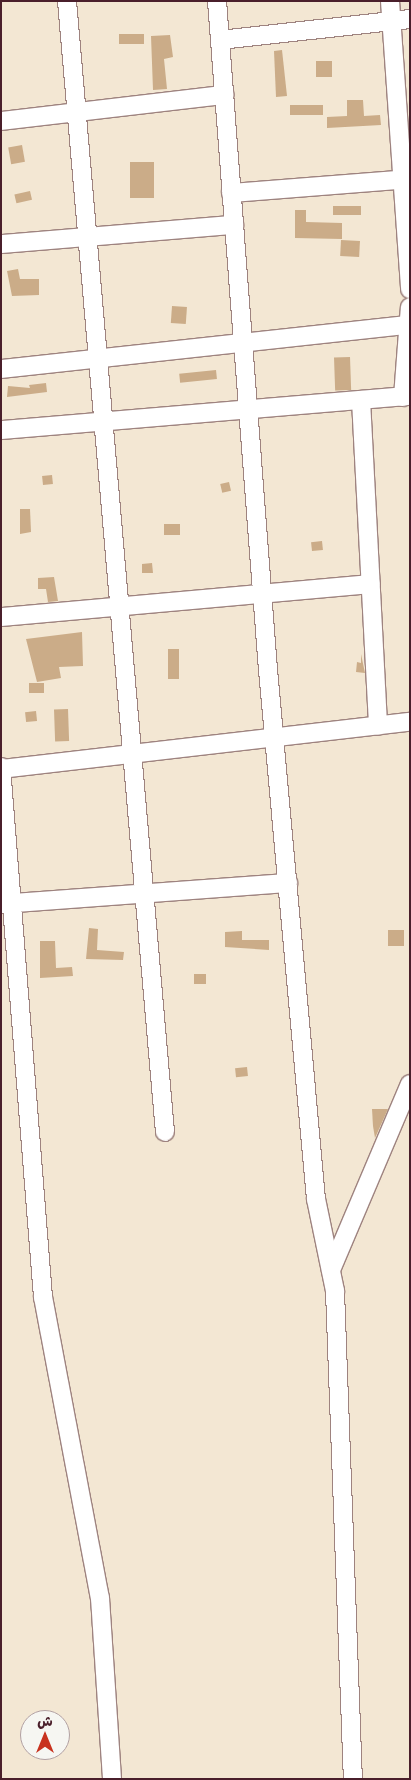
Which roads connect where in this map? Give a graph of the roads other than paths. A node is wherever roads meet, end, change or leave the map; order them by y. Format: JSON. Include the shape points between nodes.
{"nodes":[{"id":1,"x":67,"y":1,"type":"edge"},
{"id":2,"x":217,"y":1,"type":"edge"},
{"id":3,"x":390,"y":1,"type":"edge"},
{"id":4,"x":410,"y":20,"type":"edge"},
{"id":5,"x":392,"y":21,"type":"junction"},
{"id":6,"x":220,"y":40,"type":"junction"},
{"id":7,"x":224,"y":96,"type":"junction"},
{"id":8,"x":75,"y":113,"type":"junction"},
{"id":9,"x":1,"y":121,"type":"edge"},
{"id":10,"x":406,"y":180,"type":"edge"},
{"id":11,"x":232,"y":193,"type":"junction"},
{"id":12,"x":234,"y":225,"type":"junction"},
{"id":13,"x":86,"y":237,"type":"junction"},
{"id":14,"x":1,"y":244,"type":"edge"},
{"id":15,"x":410,"y":289,"type":"edge"},
{"id":16,"x":410,"y":307,"type":"edge"},
{"id":17,"x":408,"y":325,"type":"junction"},
{"id":18,"x":243,"y":343,"type":"junction"},
{"id":19,"x":96,"y":358,"type":"junction"},
{"id":20,"x":1,"y":369,"type":"edge"},
{"id":21,"x":406,"y":396,"type":"edge"},
{"id":22,"x":361,"y":400,"type":"junction"},
{"id":23,"x":248,"y":409,"type":"junction"},
{"id":24,"x":102,"y":422,"type":"junction"},
{"id":25,"x":1,"y":430,"type":"edge"},
{"id":26,"x":371,"y":584,"type":"junction"},
{"id":27,"x":263,"y":594,"type":"junction"},
{"id":28,"x":118,"y":606,"type":"junction"},
{"id":29,"x":1,"y":617,"type":"edge"},
{"id":30,"x":410,"y":722,"type":"edge"},
{"id":31,"x":378,"y":726,"type":"junction"},
{"id":32,"x":275,"y":739,"type":"junction"},
{"id":33,"x":131,"y":754,"type":"junction"},
{"id":34,"x":1,"y":768,"type":"edge"},
{"id":35,"x":288,"y":883,"type":"junction"},
{"id":36,"x":144,"y":894,"type":"junction"},
{"id":37,"x":7,"y":904,"type":"edge"},
{"id":38,"x":410,"y":1084,"type":"edge"},
{"id":39,"x":165,"y":1132,"type":"dead end"},
{"id":40,"x":330,"y":1270,"type":"junction"},
{"id":41,"x":112,"y":1779,"type":"edge"},
{"id":42,"x":352,"y":1779,"type":"edge"}],
"edges":[{"from":1,"to":8,"type":"street"},
{"from":2,"to":6,"type":"street"},
{"from":3,"to":5,"type":"street"},
{"from":4,"to":5,"type":"street"},
{"from":5,"to":6,"type":"street"},
{"from":5,"to":10,"type":"street"},
{"from":6,"to":7,"type":"street"},
{"from":7,"to":8,"type":"street"},
{"from":7,"to":11,"type":"street"},
{"from":8,"to":9,"type":"street"},
{"from":8,"to":13,"type":"street"},
{"from":10,"to":11,"type":"street"},
{"from":10,"to":15,"type":"street"},
{"from":11,"to":12,"type":"street"},
{"from":12,"to":13,"type":"street"},
{"from":12,"to":18,"type":"street"},
{"from":13,"to":14,"type":"street"},
{"from":13,"to":19,"type":"street"},
{"from":16,"to":17,"type":"street"},
{"from":17,"to":18,"type":"street"},
{"from":17,"to":21,"type":"street"},
{"from":18,"to":19,"type":"street"},
{"from":18,"to":23,"type":"street"},
{"from":19,"to":20,"type":"street"},
{"from":19,"to":24,"type":"street"},
{"from":21,"to":22,"type":"street"},
{"from":22,"to":23,"type":"street"},
{"from":22,"to":26,"type":"street"},
{"from":23,"to":24,"type":"street"},
{"from":23,"to":27,"type":"street"},
{"from":24,"to":25,"type":"street"},
{"from":24,"to":28,"type":"street"},
{"from":26,"to":27,"type":"street"},
{"from":26,"to":31,"type":"street"},
{"from":27,"to":28,"type":"street"},
{"from":27,"to":32,"type":"street"},
{"from":28,"to":29,"type":"street"},
{"from":28,"to":33,"type":"street"},
{"from":30,"to":31,"type":"street"},
{"from":31,"to":32,"type":"street"},
{"from":32,"to":33,"type":"street"},
{"from":32,"to":35,"type":"street"},
{"from":33,"to":34,"type":"street"},
{"from":33,"to":36,"type":"street"},
{"from":34,"to":37,"type":"street"},
{"from":35,"to":36,"type":"street"},
{"from":35,"to":40,"type":"street","via":[[316,1199]]},
{"from":36,"to":37,"type":"street"},
{"from":36,"to":39,"type":"street"},
{"from":37,"to":41,"type":"street","via":[[44,1297],[100,1598]]},
{"from":38,"to":40,"type":"street"},
{"from":40,"to":42,"type":"street","via":[[335,1291]]}]}
